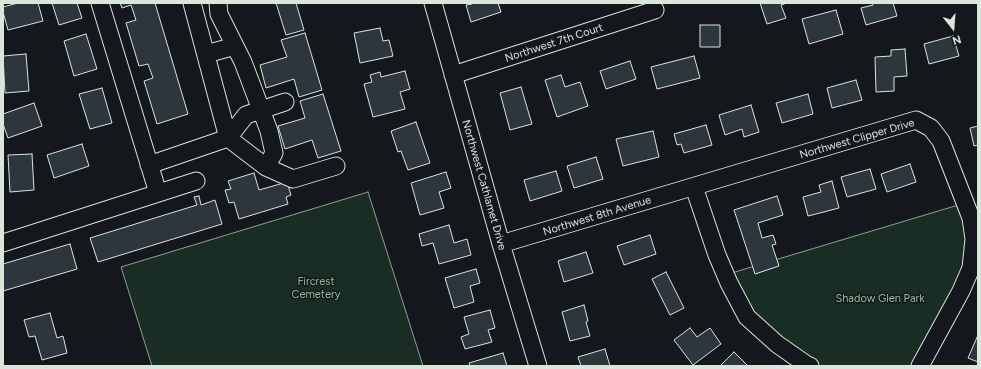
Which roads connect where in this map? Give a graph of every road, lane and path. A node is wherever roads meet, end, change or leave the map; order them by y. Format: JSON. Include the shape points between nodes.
{"nodes":[{"id":1,"x":100,"y":3,"type":"edge"},
{"id":2,"x":192,"y":3,"type":"edge"},
{"id":3,"x":218,"y":3,"type":"edge"},
{"id":4,"x":433,"y":3,"type":"edge"},
{"id":5,"x":655,"y":10,"type":"dead end"},
{"id":6,"x":235,"y":46,"type":"junction"},
{"id":7,"x":206,"y":54,"type":"junction"},
{"id":8,"x":453,"y":75,"type":"junction"},
{"id":9,"x":285,"y":102,"type":"dead end"},
{"id":10,"x":261,"y":110,"type":"junction"},
{"id":11,"x":228,"y":138,"type":"junction"},
{"id":12,"x":150,"y":165,"type":"junction"},
{"id":13,"x":336,"y":166,"type":"dead end"},
{"id":14,"x":266,"y":167,"type":"junction"},
{"id":15,"x":196,"y":181,"type":"dead end"},
{"id":16,"x":694,"y":187,"type":"junction"},
{"id":17,"x":158,"y":193,"type":"junction"},
{"id":18,"x":3,"y":243,"type":"edge"},
{"id":19,"x":500,"y":244,"type":"junction"},
{"id":20,"x":538,"y":366,"type":"edge"},
{"id":21,"x":810,"y":366,"type":"edge"},
{"id":22,"x":920,"y":366,"type":"edge"}],
"edges":[{"from":1,"to":12,"type":"street"},
{"from":2,"to":7,"type":"street"},
{"from":3,"to":6,"type":"street","via":[[219,14]]},
{"from":4,"to":8,"type":"street","name":"Northwest Cathlamet Drive"},
{"from":5,"to":8,"type":"street","name":"Northwest 7th Court"},
{"from":6,"to":7,"type":"street"},
{"from":6,"to":10,"type":"street"},
{"from":7,"to":11,"type":"street"},
{"from":8,"to":19,"type":"street","name":"Northwest Cathlamet Drive"},
{"from":9,"to":10,"type":"street"},
{"from":10,"to":11,"type":"street","via":[[246,115]]},
{"from":10,"to":14,"type":"street","via":[[274,153]]},
{"from":11,"to":12,"type":"street"},
{"from":11,"to":14,"type":"street"},
{"from":12,"to":17,"type":"street"},
{"from":13,"to":14,"type":"street","via":[[293,179]]},
{"from":15,"to":17,"type":"street"},
{"from":16,"to":19,"type":"street","name":"Northwest 8th Avenue"},
{"from":16,"to":21,"type":"street","via":[[717,255],[747,317],[777,344]]},
{"from":16,"to":22,"type":"street","name":"Northwest Clipper Drive","via":[[916,120],[931,128],[944,148],[971,218],[974,239],[971,268]]},
{"from":17,"to":18,"type":"street"},
{"from":19,"to":20,"type":"street","name":"Northwest Cathlamet Drive"}]}
